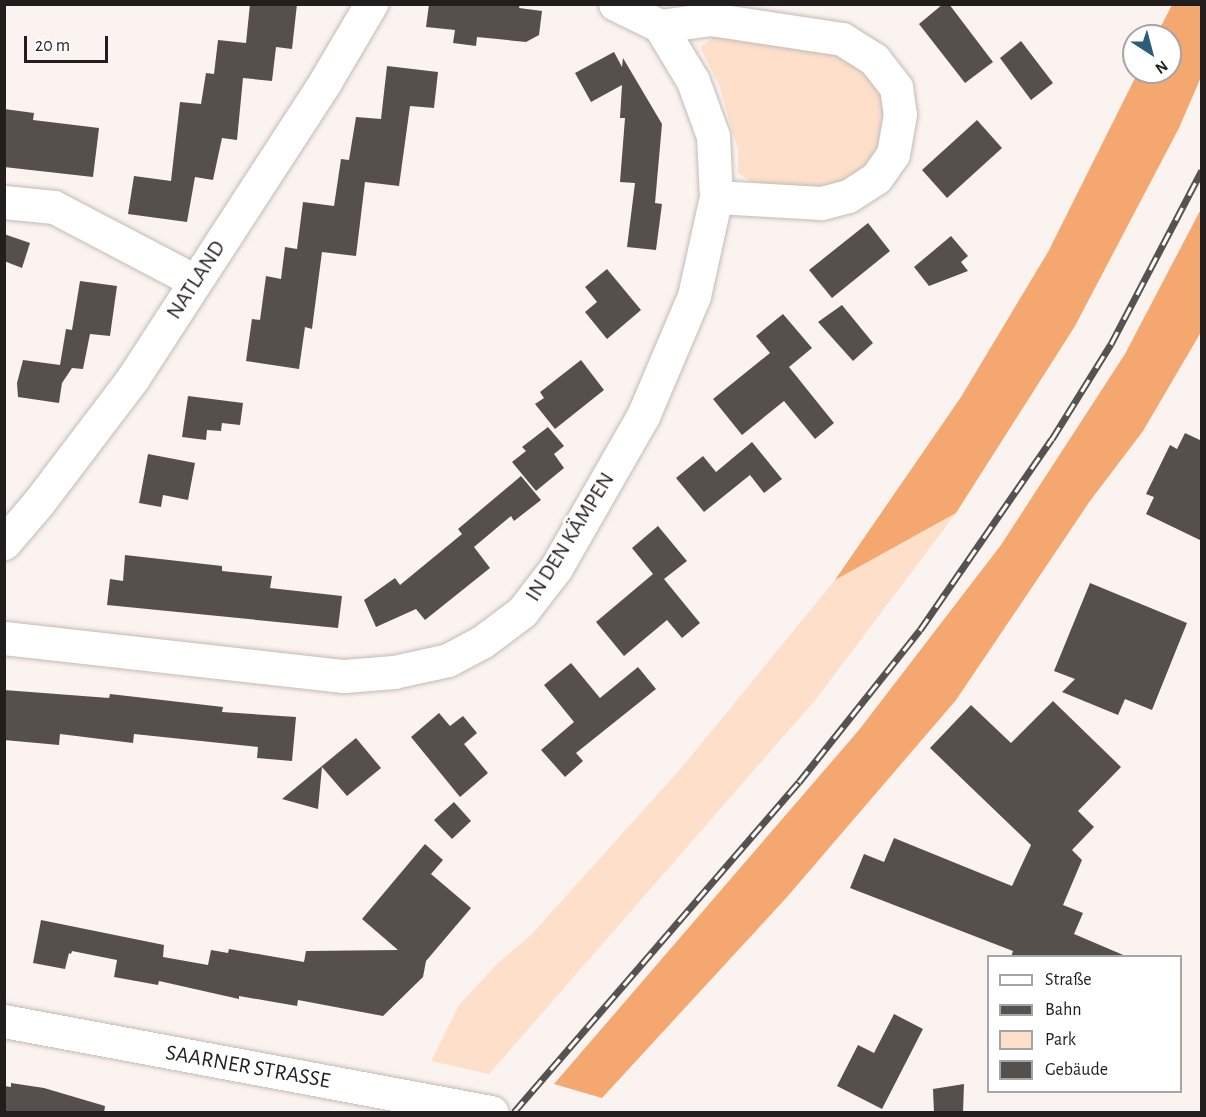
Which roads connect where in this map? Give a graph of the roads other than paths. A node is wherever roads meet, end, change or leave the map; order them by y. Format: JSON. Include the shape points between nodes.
{"nodes":[{"id":1,"x":371,"y":4,"type":"edge"},
{"id":2,"x":615,"y":4,"type":"edge"},
{"id":3,"x":660,"y":26,"type":"junction"},
{"id":4,"x":716,"y":196,"type":"junction"},
{"id":5,"x":4,"y":202,"type":"edge"},
{"id":6,"x":195,"y":281,"type":"junction"},
{"id":7,"x":4,"y":543,"type":"edge"},
{"id":8,"x":4,"y":638,"type":"edge"},
{"id":9,"x":4,"y":1021,"type":"edge"},
{"id":10,"x":492,"y":1113,"type":"edge"}],
"edges":[{"from":1,"to":6,"type":"street","name":"NATLAND","via":[[325,82]]},
{"from":2,"to":3,"type":"street"},
{"from":3,"to":4,"type":"street","name":"IN DEN KÄMPEN","via":[[693,81],[714,136]]},
{"from":3,"to":4,"type":"street","via":[[710,19],[842,39],[874,59],[896,87],[900,114],[893,154],[876,178],[848,196],[821,203]]},
{"from":4,"to":8,"type":"street","name":"IN DEN KÄMPEN","via":[[694,296],[643,416],[556,568],[522,612],[482,642],[448,660],[394,672],[344,676]]},
{"from":5,"to":6,"type":"street","via":[[54,207]]},
{"from":6,"to":7,"type":"street","name":"NATLAND","via":[[133,378]]},
{"from":9,"to":10,"type":"street","name":"SAARNER STRASSE"}]}
